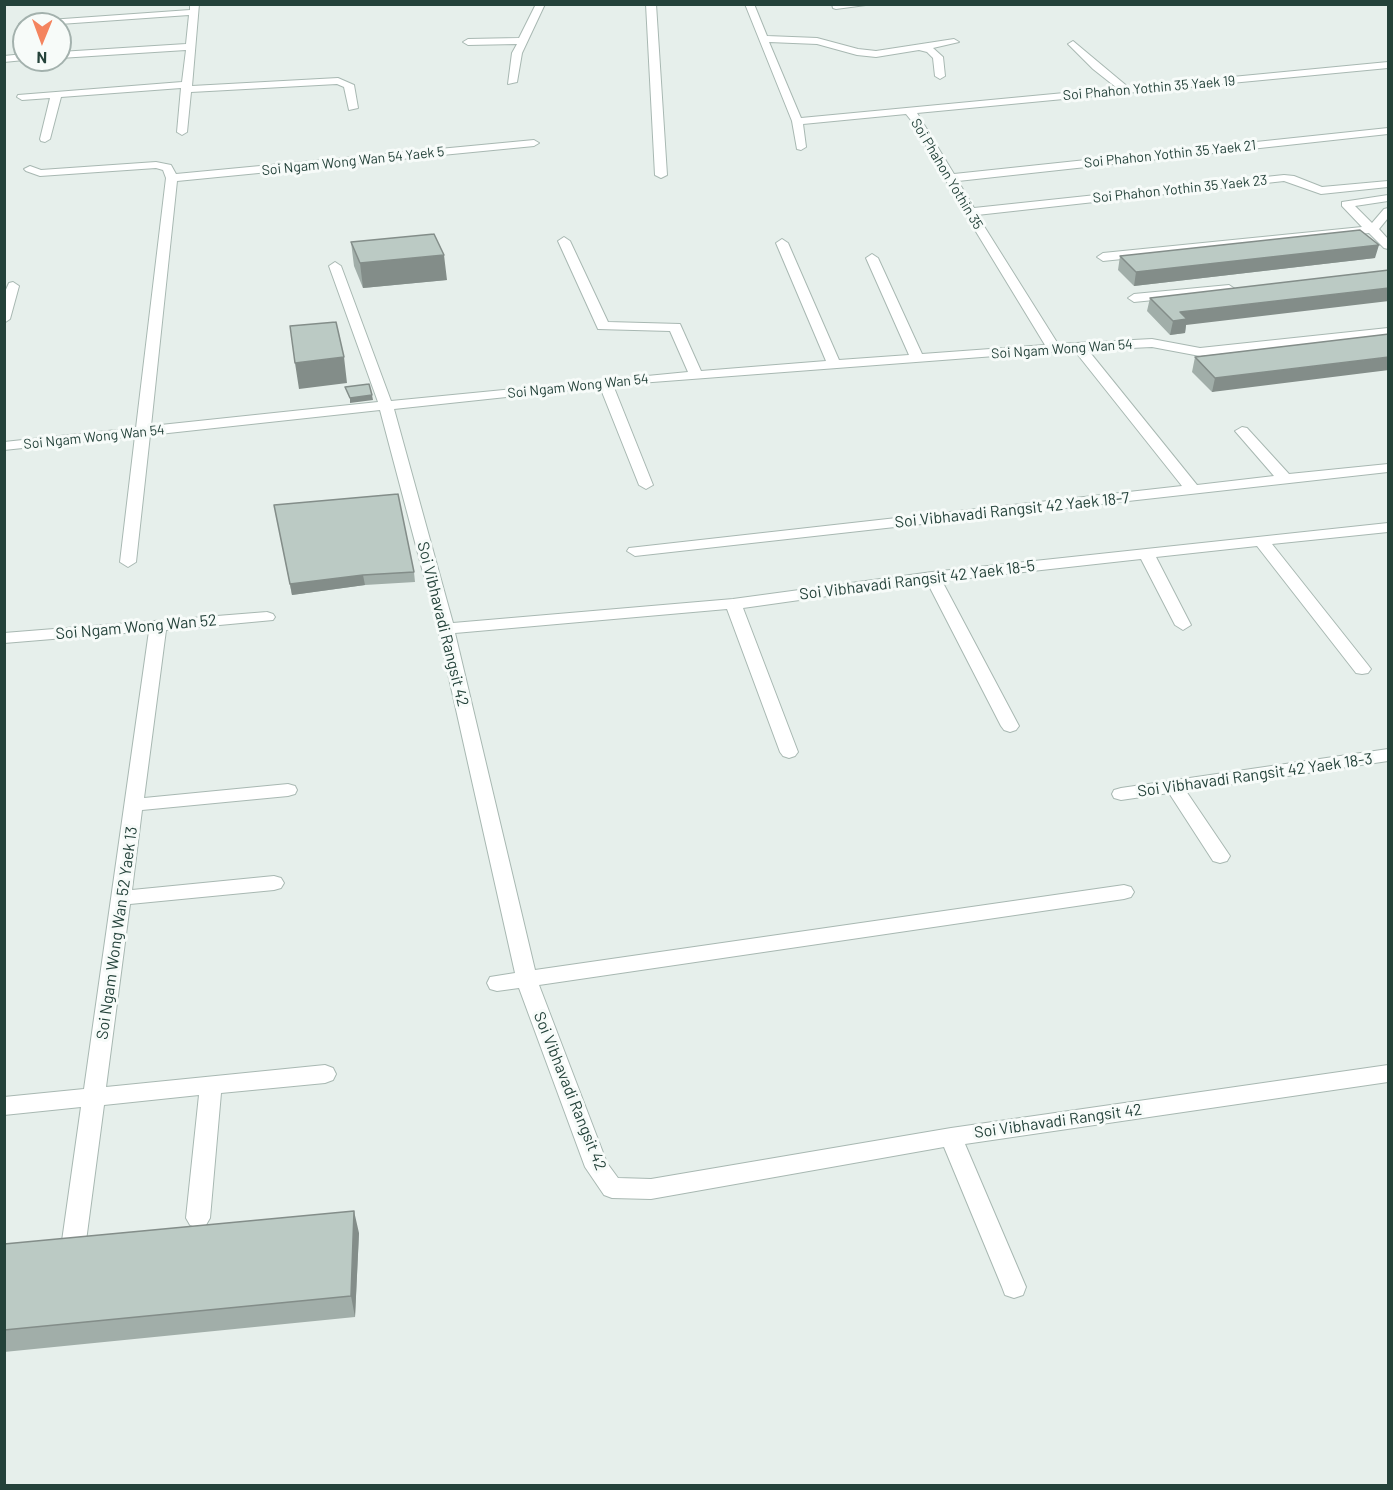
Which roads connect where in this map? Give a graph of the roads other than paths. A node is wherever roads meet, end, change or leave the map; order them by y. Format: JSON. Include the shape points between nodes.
{"nodes":[{"id":1,"x":541,"y":4,"type":"edge"},
{"id":2,"x":651,"y":4,"type":"edge"},
{"id":3,"x":750,"y":4,"type":"edge"},
{"id":4,"x":868,"y":4,"type":"edge"},
{"id":5,"x":836,"y":6,"type":"edge"},
{"id":6,"x":195,"y":8,"type":"edge"},
{"id":7,"x":72,"y":19,"type":"edge"},
{"id":8,"x":763,"y":39,"type":"junction"},
{"id":9,"x":524,"y":41,"type":"junction"},
{"id":10,"x":468,"y":42,"type":"dead end"},
{"id":11,"x":954,"y":42,"type":"dead end"},
{"id":12,"x":1073,"y":44,"type":"dead end"},
{"id":13,"x":189,"y":47,"type":"junction"},
{"id":14,"x":922,"y":48,"type":"junction"},
{"id":15,"x":72,"y":54,"type":"edge"},
{"id":16,"x":1389,"y":65,"type":"edge"},
{"id":17,"x":940,"y":76,"type":"dead end"},
{"id":18,"x":512,"y":82,"type":"dead end"},
{"id":19,"x":186,"y":87,"type":"junction"},
{"id":20,"x":1126,"y":90,"type":"junction"},
{"id":21,"x":56,"y":95,"type":"junction"},
{"id":22,"x":22,"y":97,"type":"dead end"},
{"id":23,"x":353,"y":108,"type":"dead end"},
{"id":24,"x":909,"y":111,"type":"junction"},
{"id":25,"x":797,"y":121,"type":"junction"},
{"id":26,"x":1389,"y":131,"type":"edge"},
{"id":27,"x":183,"y":132,"type":"dead end"},
{"id":28,"x":45,"y":139,"type":"dead end"},
{"id":29,"x":534,"y":143,"type":"dead end"},
{"id":30,"x":801,"y":147,"type":"dead end"},
{"id":31,"x":30,"y":169,"type":"dead end"},
{"id":32,"x":661,"y":175,"type":"dead end"},
{"id":33,"x":172,"y":178,"type":"junction"},
{"id":34,"x":951,"y":178,"type":"junction"},
{"id":35,"x":1389,"y":184,"type":"edge"},
{"id":36,"x":1389,"y":198,"type":"edge"},
{"id":37,"x":1389,"y":211,"type":"edge"},
{"id":38,"x":970,"y":212,"type":"junction"},
{"id":39,"x":1373,"y":229,"type":"junction"},
{"id":40,"x":564,"y":241,"type":"dead end"},
{"id":41,"x":782,"y":243,"type":"dead end"},
{"id":42,"x":1389,"y":245,"type":"edge"},
{"id":43,"x":1103,"y":257,"type":"dead end"},
{"id":44,"x":872,"y":258,"type":"dead end"},
{"id":45,"x":335,"y":266,"type":"dead end"},
{"id":46,"x":13,"y":286,"type":"dead end"},
{"id":47,"x":1238,"y":288,"type":"edge"},
{"id":48,"x":1134,"y":298,"type":"dead end"},
{"id":49,"x":4,"y":319,"type":"edge"},
{"id":50,"x":1389,"y":332,"type":"edge"},
{"id":51,"x":1078,"y":346,"type":"junction"},
{"id":52,"x":1054,"y":348,"type":"junction"},
{"id":53,"x":918,"y":359,"type":"junction"},
{"id":54,"x":834,"y":364,"type":"junction"},
{"id":55,"x":696,"y":375,"type":"junction"},
{"id":56,"x":605,"y":382,"type":"junction"},
{"id":57,"x":386,"y":405,"type":"junction"},
{"id":58,"x":1242,"y":431,"type":"dead end"},
{"id":59,"x":144,"y":432,"type":"junction"},
{"id":60,"x":4,"y":446,"type":"edge"},
{"id":61,"x":1389,"y":468,"type":"edge"},
{"id":62,"x":1285,"y":480,"type":"junction"},
{"id":63,"x":646,"y":485,"type":"dead end"},
{"id":64,"x":1193,"y":490,"type":"junction"},
{"id":65,"x":1389,"y":527,"type":"edge"},
{"id":66,"x":1262,"y":542,"type":"junction"},
{"id":67,"x":635,"y":551,"type":"dead end"},
{"id":68,"x":1146,"y":554,"type":"junction"},
{"id":69,"x":128,"y":562,"type":"dead end"},
{"id":70,"x":932,"y":577,"type":"junction"},
{"id":71,"x":733,"y":604,"type":"junction"},
{"id":72,"x":267,"y":617,"type":"dead end"},
{"id":73,"x":158,"y":625,"type":"junction"},
{"id":74,"x":1183,"y":625,"type":"dead end"},
{"id":75,"x":446,"y":629,"type":"junction"},
{"id":76,"x":5,"y":641,"type":"edge"},
{"id":77,"x":1362,"y":669,"type":"dead end"},
{"id":78,"x":1010,"y":726,"type":"dead end"},
{"id":79,"x":789,"y":752,"type":"dead end"},
{"id":80,"x":1389,"y":755,"type":"edge"},
{"id":81,"x":1174,"y":786,"type":"junction"},
{"id":82,"x":288,"y":790,"type":"dead end"},
{"id":83,"x":1121,"y":794,"type":"dead end"},
{"id":84,"x":134,"y":805,"type":"junction"},
{"id":85,"x":1220,"y":855,"type":"dead end"},
{"id":86,"x":274,"y":883,"type":"dead end"},
{"id":87,"x":1124,"y":892,"type":"dead end"},
{"id":88,"x":121,"y":898,"type":"junction"},
{"id":89,"x":527,"y":980,"type":"junction"},
{"id":90,"x":497,"y":983,"type":"dead end"},
{"id":91,"x":1389,"y":1073,"type":"edge"},
{"id":92,"x":326,"y":1074,"type":"dead end"},
{"id":93,"x":211,"y":1086,"type":"junction"},
{"id":94,"x":94,"y":1097,"type":"junction"},
{"id":95,"x":4,"y":1106,"type":"edge"},
{"id":96,"x":951,"y":1137,"type":"junction"},
{"id":97,"x":198,"y":1218,"type":"dead end"},
{"id":98,"x":74,"y":1241,"type":"edge"},
{"id":99,"x":1014,"y":1287,"type":"dead end"}],
"edges":[{"from":1,"to":9,"type":"street"},
{"from":2,"to":32,"type":"street"},
{"from":3,"to":8,"type":"street"},
{"from":4,"to":5,"type":"street"},
{"from":6,"to":7,"type":"street"},
{"from":6,"to":13,"type":"street"},
{"from":8,"to":14,"type":"street","via":[[817,41],[867,53]]},
{"from":8,"to":25,"type":"street"},
{"from":9,"to":10,"type":"street"},
{"from":9,"to":18,"type":"street","via":[[517,53]]},
{"from":11,"to":14,"type":"street"},
{"from":12,"to":20,"type":"street"},
{"from":13,"to":15,"type":"street"},
{"from":13,"to":19,"type":"street"},
{"from":14,"to":17,"type":"street","via":[[938,57]]},
{"from":16,"to":20,"type":"street","name":"Soi Phahon Yothin 35 Yaek 19"},
{"from":19,"to":21,"type":"street"},
{"from":19,"to":23,"type":"street","via":[[338,81],[349,85]]},
{"from":19,"to":27,"type":"street"},
{"from":20,"to":24,"type":"street","name":"Soi Phahon Yothin 35 Yaek 19"},
{"from":21,"to":22,"type":"street"},
{"from":21,"to":28,"type":"street"},
{"from":24,"to":25,"type":"street","name":"Soi Phahon Yothin 35"},
{"from":24,"to":34,"type":"street","name":"Soi Phahon Yothin 35"},
{"from":25,"to":30,"type":"street"},
{"from":26,"to":34,"type":"street","name":"Soi Phahon Yothin 35 Yaek 21"},
{"from":29,"to":33,"type":"street","name":"Soi Ngam Wong Wan 54 Yaek 5"},
{"from":31,"to":33,"type":"street","via":[[40,173],[156,165],[167,167]]},
{"from":33,"to":59,"type":"street"},
{"from":34,"to":38,"type":"street","name":"Soi Phahon Yothin 35"},
{"from":35,"to":38,"type":"street","name":"Soi Phahon Yothin 35 Yaek 23","via":[[1321,191],[1284,178]]},
{"from":36,"to":39,"type":"street","via":[[1346,204]]},
{"from":37,"to":39,"type":"street"},
{"from":38,"to":52,"type":"street","name":"Soi Phahon Yothin 35"},
{"from":39,"to":42,"type":"street"},
{"from":39,"to":43,"type":"street"},
{"from":40,"to":55,"type":"street","via":[[603,326],[675,327]]},
{"from":41,"to":54,"type":"street"},
{"from":44,"to":53,"type":"street"},
{"from":45,"to":57,"type":"street","name":"Soi Vibhavadi Rangsit 42"},
{"from":46,"to":49,"type":"street"},
{"from":47,"to":48,"type":"street"},
{"from":50,"to":51,"type":"street","name":"Soi Ngam Wong Wan 54","via":[[1200,352],[1152,343]]},
{"from":51,"to":52,"type":"street","name":"Soi Ngam Wong Wan 54"},
{"from":51,"to":64,"type":"street"},
{"from":52,"to":53,"type":"street","name":"Soi Ngam Wong Wan 54"},
{"from":53,"to":54,"type":"street","name":"Soi Ngam Wong Wan 54"},
{"from":54,"to":55,"type":"street","name":"Soi Ngam Wong Wan 54"},
{"from":55,"to":56,"type":"street","name":"Soi Ngam Wong Wan 54"},
{"from":56,"to":57,"type":"street","name":"Soi Ngam Wong Wan 54"},
{"from":56,"to":63,"type":"street"},
{"from":57,"to":59,"type":"street","name":"Soi Ngam Wong Wan 54"},
{"from":57,"to":75,"type":"street","name":"Soi Vibhavadi Rangsit 42"},
{"from":58,"to":62,"type":"street"},
{"from":59,"to":60,"type":"street","name":"Soi Ngam Wong Wan 54"},
{"from":59,"to":69,"type":"street"},
{"from":61,"to":62,"type":"street","name":"Soi Vibhavadi Rangsit 42 Yaek 18-7"},
{"from":62,"to":64,"type":"street","name":"Soi Vibhavadi Rangsit 42 Yaek 18-7"},
{"from":64,"to":67,"type":"street","name":"Soi Vibhavadi Rangsit 42 Yaek 18-7"},
{"from":65,"to":66,"type":"street","name":"Soi Vibhavadi Rangsit 42 Yaek 18-5"},
{"from":66,"to":68,"type":"street","name":"Soi Vibhavadi Rangsit 42 Yaek 18-5"},
{"from":66,"to":77,"type":"street"},
{"from":68,"to":70,"type":"street","name":"Soi Vibhavadi Rangsit 42 Yaek 18-5"},
{"from":68,"to":74,"type":"street"},
{"from":70,"to":71,"type":"street","name":"Soi Vibhavadi Rangsit 42 Yaek 18-5"},
{"from":70,"to":78,"type":"street"},
{"from":71,"to":75,"type":"street","name":"Soi Vibhavadi Rangsit 42 Yaek 18-5"},
{"from":71,"to":79,"type":"street"},
{"from":72,"to":73,"type":"street","name":"Soi Ngam Wong Wan 52"},
{"from":73,"to":76,"type":"street","name":"Soi Ngam Wong Wan 52"},
{"from":73,"to":84,"type":"street","name":"Soi Ngam Wong Wan 52 Yaek 13"},
{"from":75,"to":89,"type":"street","name":"Soi Vibhavadi Rangsit 42"},
{"from":80,"to":81,"type":"street","name":"Soi Vibhavadi Rangsit 42 Yaek 18-3"},
{"from":81,"to":83,"type":"street","name":"Soi Vibhavadi Rangsit 42 Yaek 18-3"},
{"from":81,"to":85,"type":"street"},
{"from":82,"to":84,"type":"street"},
{"from":84,"to":88,"type":"street","name":"Soi Ngam Wong Wan 52 Yaek 13"},
{"from":86,"to":88,"type":"street"},
{"from":87,"to":89,"type":"street"},
{"from":88,"to":94,"type":"street","name":"Soi Ngam Wong Wan 52 Yaek 13"},
{"from":89,"to":90,"type":"street"},
{"from":89,"to":96,"type":"street","name":"Soi Vibhavadi Rangsit 42","via":[[597,1167],[612,1188],[651,1190]]},
{"from":91,"to":96,"type":"street","name":"Soi Vibhavadi Rangsit 42"},
{"from":92,"to":93,"type":"street"},
{"from":93,"to":94,"type":"street"},
{"from":93,"to":97,"type":"street"},
{"from":94,"to":95,"type":"street"},
{"from":94,"to":98,"type":"street","name":"Soi Ngam Wong Wan 52 Yaek 13"},
{"from":96,"to":99,"type":"street"}]}
